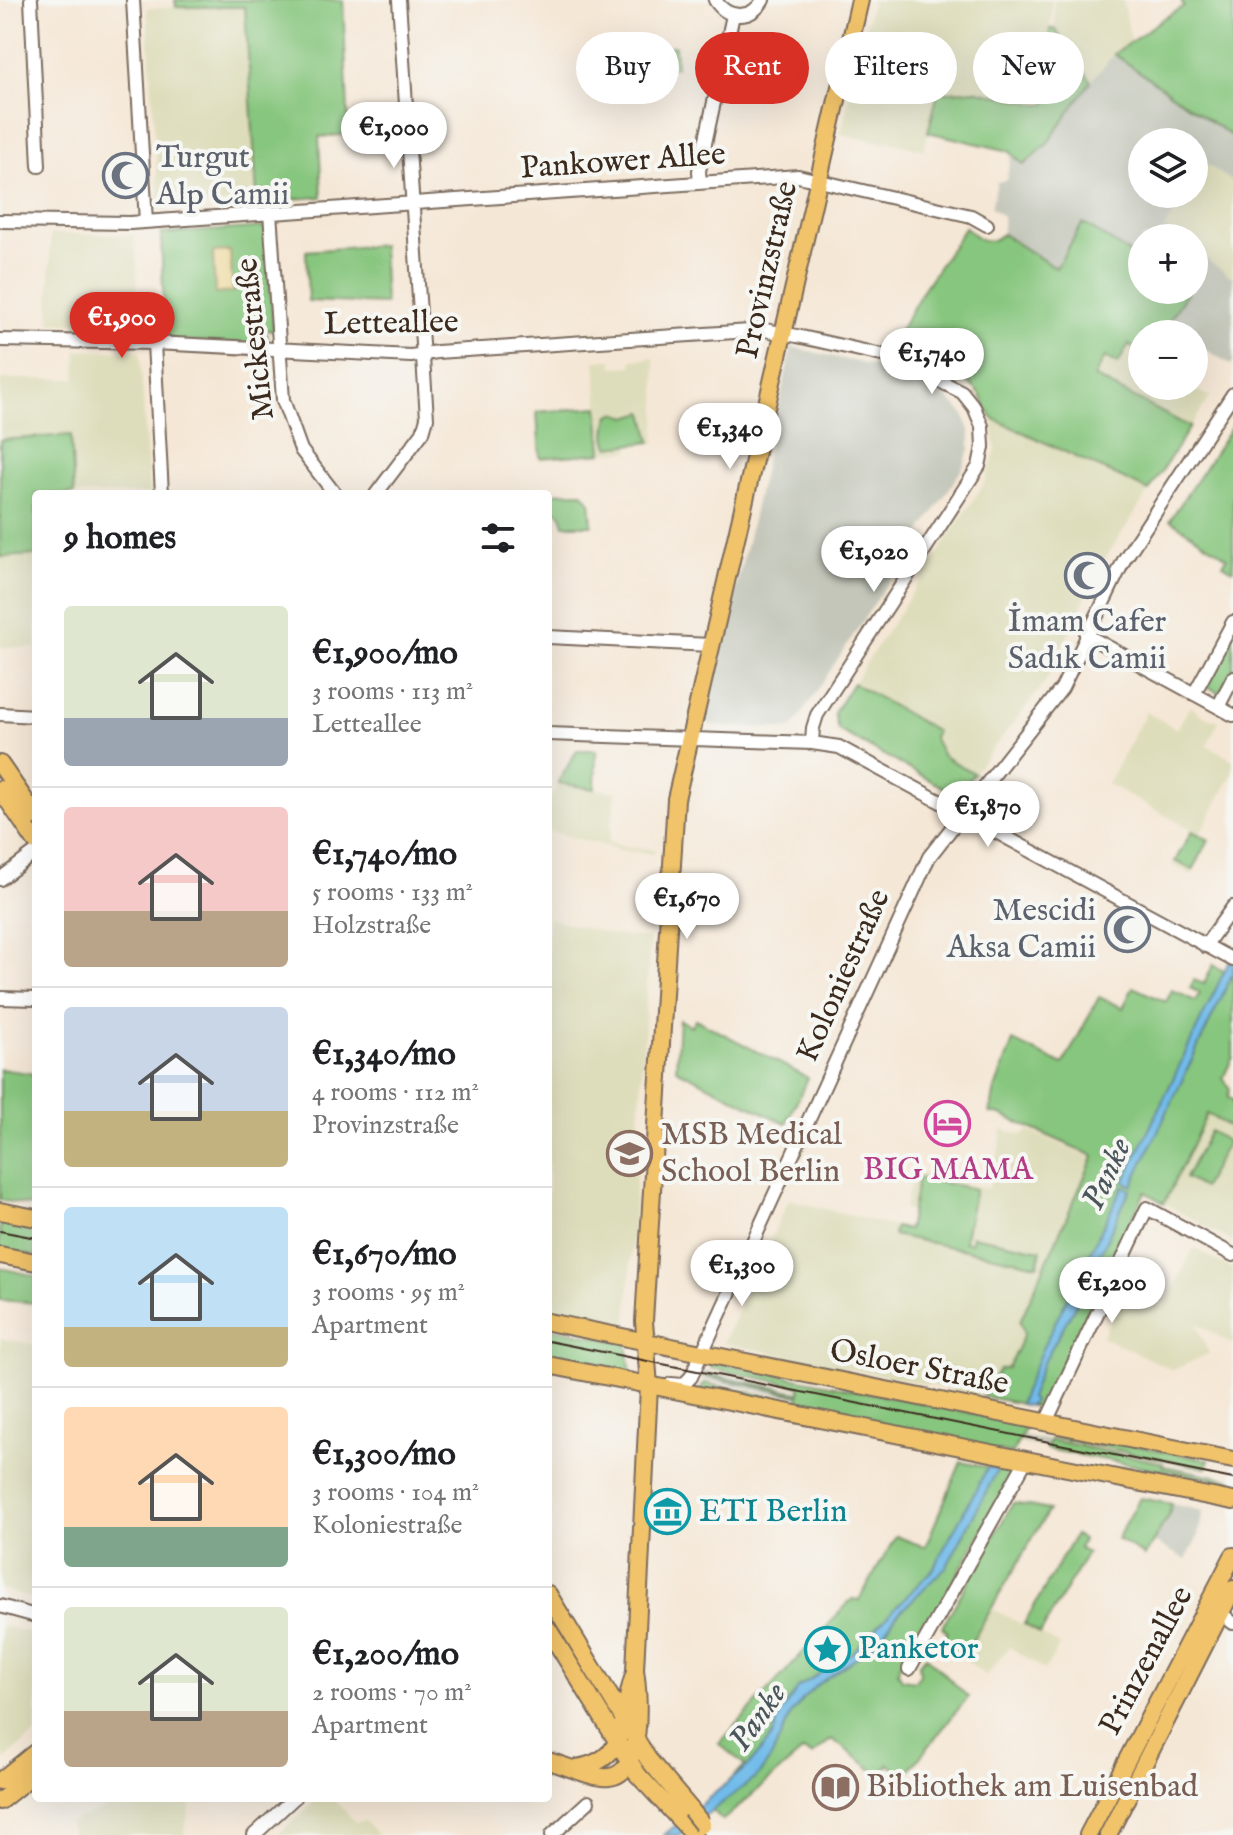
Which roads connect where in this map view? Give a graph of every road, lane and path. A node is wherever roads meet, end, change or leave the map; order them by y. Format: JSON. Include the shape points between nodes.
{"nodes":[{"id":1,"x":31,"y":0,"type":"edge"},
{"id":2,"x":133,"y":0,"type":"edge"},
{"id":3,"x":399,"y":0,"type":"edge"},
{"id":4,"x":715,"y":0,"type":"edge"},
{"id":5,"x":763,"y":0,"type":"edge"},
{"id":6,"x":860,"y":0,"type":"edge"},
{"id":7,"x":733,"y":15,"type":"junction"},
{"id":8,"x":39,"y":166,"type":"dead end"},
{"id":9,"x":818,"y":180,"type":"junction"},
{"id":10,"x":700,"y":183,"type":"junction"},
{"id":11,"x":413,"y":202,"type":"junction"},
{"id":12,"x":270,"y":212,"type":"junction"},
{"id":13,"x":0,"y":221,"type":"edge"},
{"id":14,"x":146,"y":222,"type":"junction"},
{"id":15,"x":987,"y":225,"type":"dead end"},
{"id":16,"x":783,"y":333,"type":"junction"},
{"id":17,"x":0,"y":340,"type":"edge"},
{"id":18,"x":154,"y":343,"type":"junction"},
{"id":19,"x":278,"y":349,"type":"junction"},
{"id":20,"x":423,"y":353,"type":"junction"},
{"id":21,"x":1233,"y":394,"type":"edge"},
{"id":22,"x":162,"y":490,"type":"edge"},
{"id":23,"x":332,"y":490,"type":"edge"},
{"id":24,"x":379,"y":490,"type":"edge"},
{"id":25,"x":1233,"y":622,"type":"edge"},
{"id":26,"x":1086,"y":635,"type":"junction"},
{"id":27,"x":552,"y":637,"type":"edge"},
{"id":28,"x":710,"y":645,"type":"junction"},
{"id":29,"x":1233,"y":678,"type":"edge"},
{"id":30,"x":1194,"y":694,"type":"junction"},
{"id":31,"x":1218,"y":707,"type":"junction"},
{"id":32,"x":0,"y":714,"type":"edge"},
{"id":33,"x":1233,"y":715,"type":"edge"},
{"id":34,"x":32,"y":716,"type":"edge"},
{"id":35,"x":552,"y":734,"type":"edge"},
{"id":36,"x":689,"y":739,"type":"junction"},
{"id":37,"x":812,"y":743,"type":"junction"},
{"id":38,"x":0,"y":764,"type":"edge"},
{"id":39,"x":0,"y":789,"type":"edge"},
{"id":40,"x":32,"y":810,"type":"edge"},
{"id":41,"x":963,"y":814,"type":"junction"},
{"id":42,"x":32,"y":836,"type":"edge"},
{"id":43,"x":32,"y":855,"type":"edge"},
{"id":44,"x":0,"y":879,"type":"edge"},
{"id":45,"x":1233,"y":907,"type":"edge"},
{"id":46,"x":1205,"y":946,"type":"junction"},
{"id":47,"x":1227,"y":957,"type":"edge"},
{"id":48,"x":0,"y":998,"type":"edge"},
{"id":49,"x":32,"y":999,"type":"edge"},
{"id":50,"x":0,"y":1211,"type":"edge"},
{"id":51,"x":32,"y":1217,"type":"edge"},
{"id":52,"x":0,"y":1255,"type":"edge"},
{"id":53,"x":1233,"y":1255,"type":"edge"},
{"id":54,"x":32,"y":1261,"type":"edge"},
{"id":55,"x":552,"y":1323,"type":"edge"},
{"id":56,"x":645,"y":1341,"type":"junction"},
{"id":57,"x":702,"y":1353,"type":"junction"},
{"id":58,"x":552,"y":1366,"type":"edge"},
{"id":59,"x":657,"y":1387,"type":"junction"},
{"id":60,"x":1046,"y":1422,"type":"junction"},
{"id":61,"x":1233,"y":1460,"type":"edge"},
{"id":62,"x":1025,"y":1462,"type":"junction"},
{"id":63,"x":1233,"y":1501,"type":"edge"},
{"id":64,"x":1233,"y":1556,"type":"edge"},
{"id":65,"x":552,"y":1601,"type":"edge"},
{"id":66,"x":1223,"y":1605,"type":"edge"},
{"id":67,"x":0,"y":1606,"type":"edge"},
{"id":68,"x":32,"y":1615,"type":"edge"},
{"id":69,"x":552,"y":1636,"type":"edge"},
{"id":70,"x":909,"y":1669,"type":"dead end"},
{"id":71,"x":635,"y":1670,"type":"junction"},
{"id":72,"x":623,"y":1719,"type":"junction"},
{"id":73,"x":635,"y":1738,"type":"junction"},
{"id":74,"x":617,"y":1743,"type":"junction"},
{"id":75,"x":32,"y":1755,"type":"edge"},
{"id":76,"x":552,"y":1762,"type":"edge"},
{"id":77,"x":630,"y":1762,"type":"junction"},
{"id":78,"x":576,"y":1768,"type":"junction"},
{"id":79,"x":32,"y":1775,"type":"edge"},
{"id":80,"x":0,"y":1781,"type":"edge"},
{"id":81,"x":0,"y":1801,"type":"edge"},
{"id":82,"x":290,"y":1802,"type":"edge"},
{"id":83,"x":588,"y":1802,"type":"dead end"},
{"id":84,"x":684,"y":1815,"type":"junction"},
{"id":85,"x":700,"y":1832,"type":"edge"},
{"id":86,"x":254,"y":1835,"type":"edge"},
{"id":87,"x":552,"y":1835,"type":"edge"},
{"id":88,"x":1088,"y":1835,"type":"edge"},
{"id":89,"x":1108,"y":1835,"type":"edge"}],
"edges":[{"from":1,"to":8,"type":"street"},
{"from":2,"to":14,"type":"street"},
{"from":3,"to":11,"type":"street"},
{"from":4,"to":7,"type":"street"},
{"from":5,"to":7,"type":"street","via":[[752,12]]},
{"from":6,"to":9,"type":"main road","name":"Provinzstraße"},
{"from":7,"to":10,"type":"street"},
{"from":9,"to":10,"type":"street","name":"Pankower Allee","via":[[798,176]]},
{"from":9,"to":15,"type":"street","name":"Pankower Allee","via":[[971,216]]},
{"from":9,"to":16,"type":"main road","name":"Provinzstraße"},
{"from":10,"to":11,"type":"street","name":"Pankower Allee"},
{"from":11,"to":12,"type":"street","name":"Pankower Allee"},
{"from":11,"to":20,"type":"street"},
{"from":12,"to":14,"type":"street","name":"Pankower Allee"},
{"from":12,"to":19,"type":"street","name":"Mickestraße"},
{"from":13,"to":14,"type":"street","name":"Pankower Allee"},
{"from":16,"to":20,"type":"street","name":"Letteallee"},
{"from":16,"to":28,"type":"main road","name":"Provinzstraße"},
{"from":16,"to":37,"type":"street","name":"Letteallee","via":[[891,357],[953,386],[974,407],[983,435],[976,471],[817,715]]},
{"from":17,"to":18,"type":"street","name":"Letteallee"},
{"from":18,"to":19,"type":"street","name":"Letteallee"},
{"from":18,"to":22,"type":"street"},
{"from":19,"to":20,"type":"street","name":"Letteallee"},
{"from":19,"to":23,"type":"street","name":"Mickestraße","via":[[293,434]]},
{"from":20,"to":24,"type":"street","via":[[423,432]]},
{"from":21,"to":26,"type":"street","name":"Koloniestraße","via":[[1125,558]]},
{"from":25,"to":30,"type":"street"},
{"from":26,"to":30,"type":"street"},
{"from":26,"to":41,"type":"street","name":"Koloniestraße","via":[[1062,688]]},
{"from":27,"to":28,"type":"street"},
{"from":28,"to":36,"type":"main road","name":"Provinzstraße"},
{"from":29,"to":31,"type":"street"},
{"from":30,"to":31,"type":"street"},
{"from":31,"to":33,"type":"street"},
{"from":32,"to":34,"type":"street"},
{"from":35,"to":36,"type":"street"},
{"from":36,"to":37,"type":"street"},
{"from":36,"to":56,"type":"main road","name":"Provinzstraße","via":[[674,812]]},
{"from":37,"to":41,"type":"street","via":[[847,750]]},
{"from":38,"to":40,"type":"main road"},
{"from":39,"to":42,"type":"main road"},
{"from":41,"to":46,"type":"street"},
{"from":41,"to":57,"type":"street","name":"Koloniestraße","via":[[929,857]]},
{"from":43,"to":44,"type":"street"},
{"from":45,"to":46,"type":"street"},
{"from":46,"to":47,"type":"street"},
{"from":48,"to":49,"type":"street"},
{"from":50,"to":51,"type":"main road"},
{"from":52,"to":54,"type":"main road"},
{"from":53,"to":60,"type":"street","via":[[1147,1208]]},
{"from":55,"to":56,"type":"main road","name":"Osloer Straße"},
{"from":56,"to":57,"type":"main road","name":"Osloer Straße"},
{"from":56,"to":59,"type":"main road","name":"Provinzstraße"},
{"from":57,"to":59,"type":"street","name":"Koloniestraße","via":[[688,1382]]},
{"from":57,"to":60,"type":"main road","name":"Osloer Straße"},
{"from":58,"to":59,"type":"main road"},
{"from":59,"to":62,"type":"main road"},
{"from":59,"to":71,"type":"main road"},
{"from":60,"to":61,"type":"main road","name":"Osloer Straße"},
{"from":62,"to":63,"type":"main road"},
{"from":62,"to":70,"type":"street"},
{"from":64,"to":66,"type":"main road","name":"Prinzenallee"},
{"from":65,"to":72,"type":"main road"},
{"from":66,"to":88,"type":"main road","name":"Prinzenallee"},
{"from":66,"to":89,"type":"main road","name":"Prinzenallee"},
{"from":67,"to":68,"type":"street"},
{"from":69,"to":74,"type":"main road"},
{"from":71,"to":72,"type":"main road"},
{"from":71,"to":73,"type":"main road"},
{"from":72,"to":73,"type":"main road"},
{"from":72,"to":74,"type":"main road"},
{"from":73,"to":77,"type":"main road"},
{"from":73,"to":84,"type":"main road"},
{"from":74,"to":77,"type":"main road"},
{"from":74,"to":78,"type":"main road","via":[[604,1759]]},
{"from":75,"to":80,"type":"main road"},
{"from":76,"to":78,"type":"main road"},
{"from":77,"to":78,"type":"main road","via":[[623,1772],[609,1777]]},
{"from":77,"to":84,"type":"main road"},
{"from":79,"to":81,"type":"main road"},
{"from":82,"to":86,"type":"street"},
{"from":83,"to":87,"type":"street"},
{"from":84,"to":85,"type":"main road","bridge":true}]}
